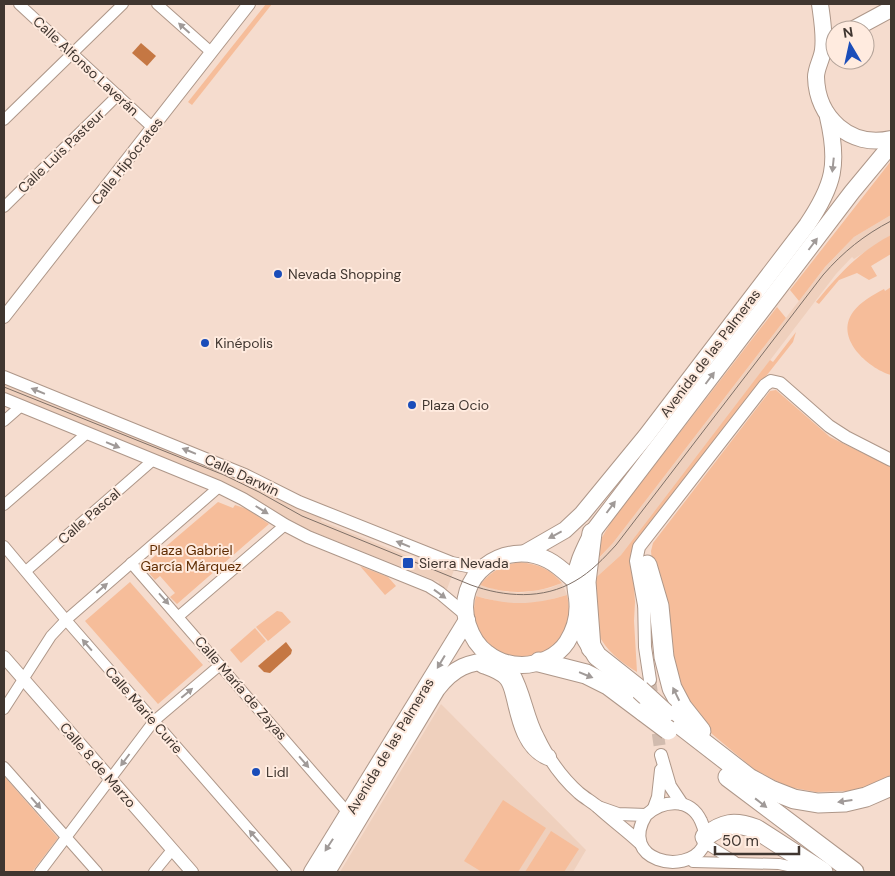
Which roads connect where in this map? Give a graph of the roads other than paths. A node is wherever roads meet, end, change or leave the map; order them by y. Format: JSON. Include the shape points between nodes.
{"nodes":[{"id":1,"x":19,"y":4,"type":"edge"},
{"id":2,"x":123,"y":4,"type":"edge"},
{"id":3,"x":157,"y":4,"type":"edge"},
{"id":4,"x":248,"y":4,"type":"edge"},
{"id":5,"x":820,"y":4,"type":"edge"},
{"id":6,"x":891,"y":9,"type":"edge"},
{"id":7,"x":871,"y":20,"type":"edge"},
{"id":8,"x":825,"y":39,"type":"edge"},
{"id":9,"x":211,"y":52,"type":"junction"},
{"id":10,"x":72,"y":53,"type":"junction"},
{"id":11,"x":825,"y":56,"type":"edge"},
{"id":12,"x":118,"y":95,"type":"junction"},
{"id":13,"x":828,"y":117,"type":"junction"},
{"id":14,"x":4,"y":120,"type":"edge"},
{"id":15,"x":153,"y":128,"type":"junction"},
{"id":16,"x":891,"y":139,"type":"edge"},
{"id":17,"x":891,"y":145,"type":"edge"},
{"id":18,"x":4,"y":207,"type":"edge"},
{"id":19,"x":778,"y":276,"type":"junction"},
{"id":20,"x":766,"y":293,"type":"junction"},
{"id":21,"x":4,"y":317,"type":"edge"},
{"id":22,"x":4,"y":377,"type":"edge"},
{"id":23,"x":4,"y":399,"type":"edge"},
{"id":24,"x":20,"y":407,"type":"junction"},
{"id":25,"x":4,"y":421,"type":"edge"},
{"id":26,"x":86,"y":434,"type":"junction"},
{"id":27,"x":888,"y":457,"type":"edge"},
{"id":28,"x":152,"y":460,"type":"junction"},
{"id":29,"x":219,"y":487,"type":"junction"},
{"id":30,"x":4,"y":505,"type":"edge"},
{"id":31,"x":285,"y":525,"type":"junction"},
{"id":32,"x":651,"y":532,"type":"junction"},
{"id":33,"x":592,"y":533,"type":"junction"},
{"id":34,"x":4,"y":546,"type":"edge"},
{"id":35,"x":525,"y":553,"type":"junction"},
{"id":36,"x":131,"y":563,"type":"junction"},
{"id":37,"x":647,"y":565,"type":"junction"},
{"id":38,"x":482,"y":569,"type":"junction"},
{"id":39,"x":26,"y":572,"type":"junction"},
{"id":40,"x":575,"y":581,"type":"junction"},
{"id":41,"x":644,"y":605,"type":"junction"},
{"id":42,"x":179,"y":616,"type":"junction"},
{"id":43,"x":466,"y":617,"type":"junction"},
{"id":44,"x":577,"y":618,"type":"junction"},
{"id":45,"x":66,"y":620,"type":"junction"},
{"id":46,"x":591,"y":648,"type":"junction"},
{"id":47,"x":4,"y":657,"type":"edge"},
{"id":48,"x":502,"y":662,"type":"junction"},
{"id":49,"x":474,"y":663,"type":"junction"},
{"id":50,"x":536,"y":663,"type":"junction"},
{"id":51,"x":220,"y":665,"type":"junction"},
{"id":52,"x":23,"y":678,"type":"junction"},
{"id":53,"x":645,"y":685,"type":"junction"},
{"id":54,"x":522,"y":691,"type":"junction"},
{"id":55,"x":4,"y":709,"type":"edge"},
{"id":56,"x":154,"y":721,"type":"junction"},
{"id":57,"x":667,"y":721,"type":"junction"},
{"id":58,"x":712,"y":749,"type":"junction"},
{"id":59,"x":548,"y":757,"type":"junction"},
{"id":60,"x":4,"y":767,"type":"edge"},
{"id":61,"x":110,"y":779,"type":"junction"},
{"id":62,"x":891,"y":786,"type":"edge"},
{"id":63,"x":682,"y":804,"type":"junction"},
{"id":64,"x":598,"y":807,"type":"junction"},
{"id":65,"x":650,"y":811,"type":"junction"},
{"id":66,"x":349,"y":814,"type":"junction"},
{"id":67,"x":66,"y":838,"type":"junction"},
{"id":68,"x":705,"y":840,"type":"junction"},
{"id":69,"x":639,"y":842,"type":"junction"},
{"id":70,"x":172,"y":850,"type":"junction"},
{"id":71,"x":693,"y":862,"type":"junction"},
{"id":72,"x":745,"y":864,"type":"junction"},
{"id":73,"x":40,"y":872,"type":"edge"},
{"id":74,"x":97,"y":872,"type":"edge"},
{"id":75,"x":154,"y":872,"type":"edge"},
{"id":76,"x":192,"y":872,"type":"edge"},
{"id":77,"x":286,"y":872,"type":"edge"},
{"id":78,"x":312,"y":872,"type":"edge"},
{"id":79,"x":327,"y":872,"type":"edge"},
{"id":80,"x":802,"y":872,"type":"edge"},
{"id":81,"x":824,"y":872,"type":"edge"},
{"id":82,"x":854,"y":872,"type":"edge"}],
"edges":[{"from":1,"to":10,"type":"street","name":"Calle Alfonso Laverán"},
{"from":2,"to":10,"type":"street"},
{"from":9,"to":3,"type":"street","one_way":true},
{"from":4,"to":9,"type":"street","name":"Calle Hipócrates"},
{"from":5,"to":8,"type":"main road","name":"Avenida de las Palmeras"},
{"from":6,"to":7,"type":"main road"},
{"from":9,"to":15,"type":"street","name":"Calle Hipócrates"},
{"from":10,"to":12,"type":"street","name":"Calle Alfonso Laverán"},
{"from":10,"to":14,"type":"street"},
{"from":11,"to":13,"type":"main road","name":"Avenida de las Palmeras","via":[[816,75],[819,98]]},
{"from":12,"to":15,"type":"street","name":"Calle Alfonso Laverán"},
{"from":12,"to":18,"type":"street","name":"Calle Luis Pasteur"},
{"from":13,"to":16,"type":"main road","via":[[845,132],[863,139]]},
{"from":13,"to":19,"type":"main road","name":"Avenida de las Palmeras","one_way":true,"via":[[834,163],[830,181],[824,200]]},
{"from":15,"to":21,"type":"street","name":"Calle Hipócrates"},
{"from":19,"to":17,"type":"main road","name":"Avenida de las Palmeras","one_way":true},
{"from":19,"to":20,"type":"main road","name":"Avenida de las Palmeras"},
{"from":33,"to":20,"type":"main road","name":"Avenida de las Palmeras","one_way":true},
{"from":20,"to":35,"type":"main road","name":"Avenida de las Palmeras","one_way":true,"via":[[582,514],[565,530]]},
{"from":38,"to":22,"type":"street","name":"Calle Darwin","one_way":true,"via":[[452,563],[299,502],[245,474]]},
{"from":23,"to":24,"type":"street","name":"Calle Darwin"},
{"from":24,"to":25,"type":"street"},
{"from":24,"to":26,"type":"street","name":"Calle Darwin"},
{"from":26,"to":28,"type":"street","name":"Calle Darwin","one_way":true},
{"from":26,"to":30,"type":"street"},
{"from":27,"to":32,"type":"street","via":[[829,426],[780,383],[771,381]]},
{"from":28,"to":29,"type":"street","name":"Calle Darwin"},
{"from":28,"to":39,"type":"street","name":"Calle Pascal"},
{"from":29,"to":31,"type":"street","name":"Calle Darwin","one_way":true},
{"from":29,"to":36,"type":"street"},
{"from":31,"to":42,"type":"street"},
{"from":31,"to":43,"type":"street","name":"Calle Darwin","one_way":true,"via":[[429,586]]},
{"from":32,"to":37,"type":"street","via":[[646,550]]},
{"from":32,"to":41,"type":"street","via":[[637,555]]},
{"from":33,"to":40,"type":"main road","name":"Avenida de las Palmeras","via":[[578,562]]},
{"from":33,"to":46,"type":"highway","via":[[586,582]]},
{"from":34,"to":39,"type":"street","name":"Calle Marie Curie"},
{"from":35,"to":38,"type":"main road","via":[[503,556]]},
{"from":35,"to":40,"type":"main road","via":[[550,561]]},
{"from":36,"to":42,"type":"street","name":"Calle María de Zayas","one_way":true},
{"from":45,"to":36,"type":"street","one_way":true},
{"from":37,"to":41,"type":"street"},
{"from":58,"to":37,"type":"highway","one_way":true,"via":[[672,688],[664,657],[659,606]]},
{"from":38,"to":43,"type":"main road","via":[[468,591]]},
{"from":39,"to":45,"type":"street","name":"Calle Marie Curie"},
{"from":40,"to":44,"type":"main road"},
{"from":41,"to":53,"type":"street"},
{"from":42,"to":51,"type":"street","name":"Calle María de Zayas"},
{"from":43,"to":48,"type":"main road","via":[[472,636],[482,650]]},
{"from":43,"to":66,"type":"main road","name":"Avenida de las Palmeras","one_way":true},
{"from":44,"to":46,"type":"highway"},
{"from":44,"to":50,"type":"main road","via":[[567,643],[556,654]]},
{"from":45,"to":52,"type":"street","via":[[51,636]]},
{"from":56,"to":45,"type":"street","name":"Calle Marie Curie","one_way":true},
{"from":46,"to":53,"type":"highway","via":[[604,662]]},
{"from":47,"to":52,"type":"street","name":"Calle 8 de Marzo"},
{"from":48,"to":49,"type":"main road","name":"Avenida de las Palmeras"},
{"from":48,"to":50,"type":"main road"},
{"from":48,"to":54,"type":"street"},
{"from":49,"to":59,"type":"main road","via":[[508,678],[531,744]]},
{"from":49,"to":79,"type":"main road","name":"Avenida de las Palmeras","via":[[455,670],[437,690]]},
{"from":50,"to":54,"type":"street","via":[[524,673]]},
{"from":50,"to":57,"type":"highway","one_way":true,"bridge":true,"via":[[586,674],[608,685],[644,712]]},
{"from":56,"to":51,"type":"street","one_way":true},
{"from":51,"to":66,"type":"street","name":"Calle María de Zayas","one_way":true},
{"from":52,"to":55,"type":"street"},
{"from":52,"to":61,"type":"street","name":"Calle 8 de Marzo"},
{"from":53,"to":57,"type":"highway","bridge":true},
{"from":54,"to":59,"type":"street","via":[[527,711]]},
{"from":56,"to":61,"type":"street","one_way":true},
{"from":77,"to":56,"type":"street","name":"Calle Marie Curie","one_way":true},
{"from":57,"to":58,"type":"highway"},
{"from":57,"to":82,"type":"highway","one_way":true,"via":[[772,812]]},
{"from":62,"to":58,"type":"highway","one_way":true,"via":[[845,802],[818,803],[794,799],[749,778]]},
{"from":59,"to":64,"type":"street","via":[[563,777]]},
{"from":60,"to":67,"type":"street","one_way":true},
{"from":61,"to":67,"type":"street"},
{"from":61,"to":70,"type":"street","name":"Calle 8 de Marzo"},
{"from":63,"to":65,"type":"street","via":[[663,804]]},
{"from":63,"to":65,"type":"street","via":[[670,786],[661,755],[660,786]]},
{"from":63,"to":68,"type":"street","via":[[699,817],[704,826]]},
{"from":64,"to":65,"type":"street","via":[[618,814]]},
{"from":64,"to":69,"type":"street"},
{"from":65,"to":69,"type":"street","via":[[641,823]]},
{"from":66,"to":78,"type":"main road","name":"Avenida de las Palmeras","one_way":true},
{"from":67,"to":73,"type":"street"},
{"from":67,"to":74,"type":"street"},
{"from":68,"to":71,"type":"street","via":[[701,853]]},
{"from":68,"to":72,"type":"street","via":[[731,859]]},
{"from":68,"to":81,"type":"highway","via":[[720,826],[748,826]]},
{"from":69,"to":71,"type":"street","via":[[650,862],[660,867],[672,870]]},
{"from":70,"to":75,"type":"street"},
{"from":70,"to":76,"type":"street","name":"Calle 8 de Marzo"},
{"from":71,"to":72,"type":"street"},
{"from":72,"to":80,"type":"street","via":[[779,864]]}]}
